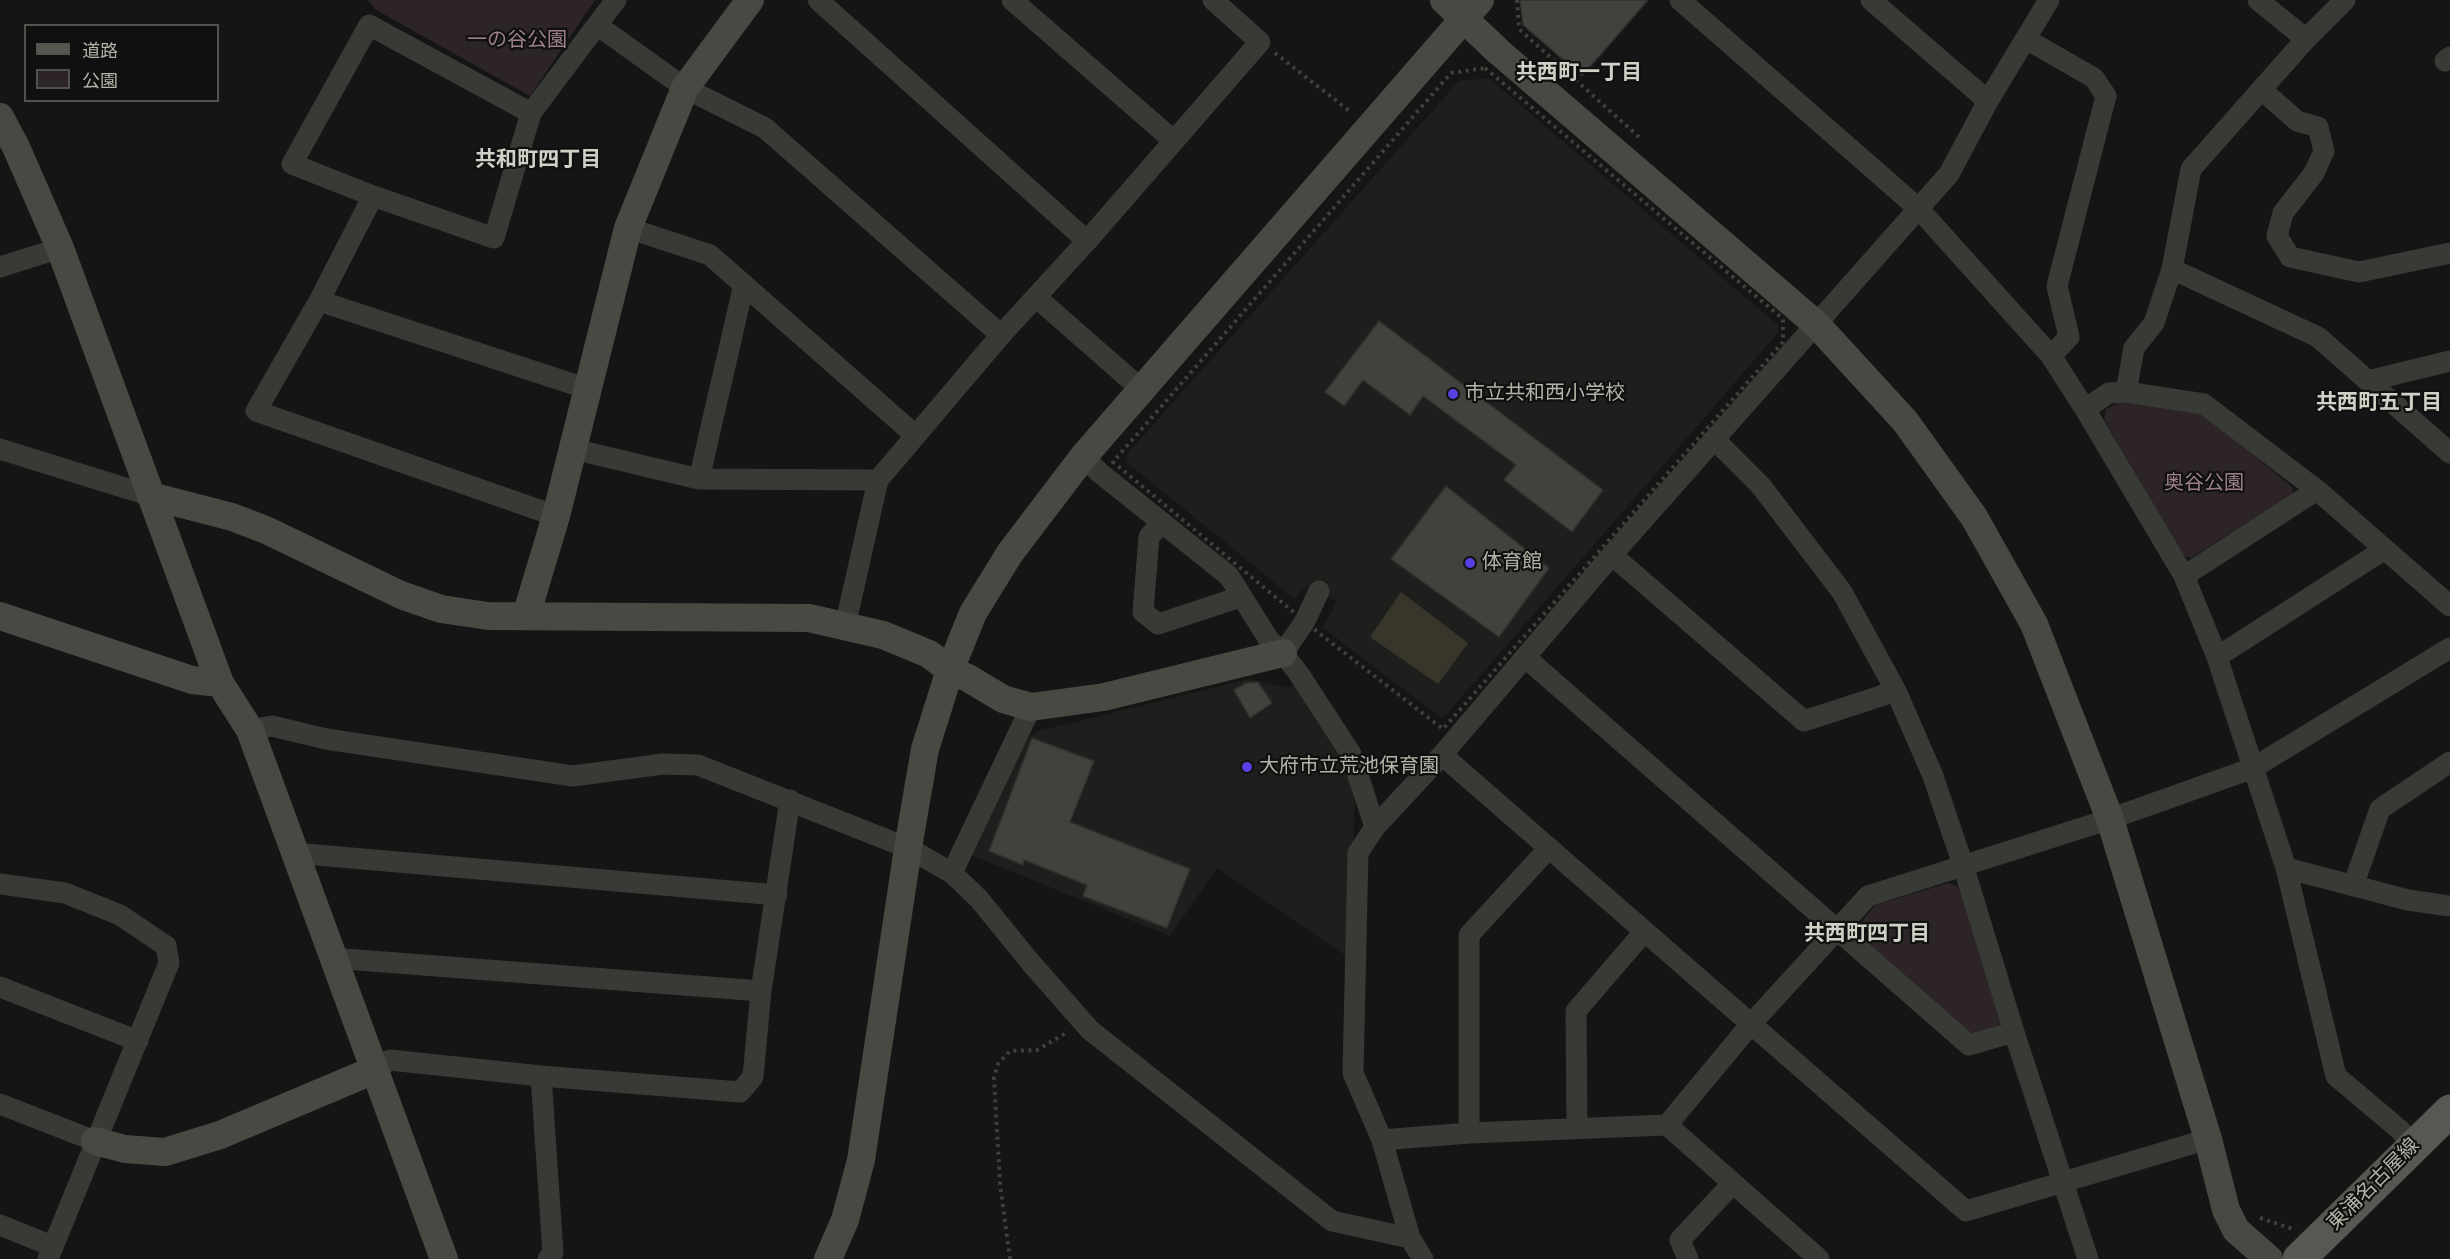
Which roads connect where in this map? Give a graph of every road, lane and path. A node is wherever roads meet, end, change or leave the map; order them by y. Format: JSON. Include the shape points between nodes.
{"nodes":[{"id":1,"x":616,"y":0,"type":"edge"},
{"id":2,"x":750,"y":0,"type":"edge"},
{"id":3,"x":818,"y":0,"type":"edge"},
{"id":4,"x":1012,"y":0,"type":"edge"},
{"id":5,"x":1213,"y":0,"type":"edge"},
{"id":6,"x":1517,"y":0,"type":"edge"},
{"id":7,"x":1680,"y":0,"type":"edge"},
{"id":8,"x":1871,"y":0,"type":"edge"},
{"id":9,"x":2049,"y":0,"type":"edge"},
{"id":10,"x":2258,"y":0,"type":"edge"},
{"id":11,"x":2345,"y":0,"type":"edge"},
{"id":12,"x":1463,"y":6,"type":"edge"},
{"id":13,"x":597,"y":25,"type":"junction"},
{"id":14,"x":2026,"y":39,"type":"junction"},
{"id":15,"x":2306,"y":39,"type":"junction"},
{"id":16,"x":1260,"y":42,"type":"junction"},
{"id":17,"x":685,"y":88,"type":"junction"},
{"id":18,"x":2262,"y":90,"type":"junction"},
{"id":19,"x":1988,"y":100,"type":"junction"},
{"id":20,"x":531,"y":113,"type":"junction"},
{"id":21,"x":0,"y":117,"type":"edge"},
{"id":22,"x":1368,"y":131,"type":"junction"},
{"id":23,"x":1642,"y":140,"type":"dead end"},
{"id":24,"x":1174,"y":141,"type":"junction"},
{"id":25,"x":373,"y":196,"type":"junction"},
{"id":26,"x":1919,"y":209,"type":"junction"},
{"id":27,"x":628,"y":228,"type":"junction"},
{"id":28,"x":1087,"y":241,"type":"junction"},
{"id":29,"x":60,"y":248,"type":"junction"},
{"id":30,"x":2450,"y":254,"type":"edge"},
{"id":31,"x":0,"y":267,"type":"edge"},
{"id":32,"x":2172,"y":269,"type":"junction"},
{"id":33,"x":744,"y":284,"type":"junction"},
{"id":34,"x":1036,"y":297,"type":"junction"},
{"id":35,"x":319,"y":301,"type":"junction"},
{"id":36,"x":1816,"y":324,"type":"junction"},
{"id":37,"x":1001,"y":335,"type":"junction"},
{"id":38,"x":2051,"y":356,"type":"junction"},
{"id":39,"x":2450,"y":361,"type":"edge"},
{"id":40,"x":2368,"y":381,"type":"junction"},
{"id":41,"x":588,"y":389,"type":"junction"},
{"id":42,"x":1141,"y":389,"type":"junction"},
{"id":43,"x":2126,"y":392,"type":"junction"},
{"id":44,"x":2085,"y":409,"type":"junction"},
{"id":45,"x":915,"y":435,"type":"junction"},
{"id":46,"x":1714,"y":440,"type":"junction"},
{"id":47,"x":0,"y":449,"type":"edge"},
{"id":48,"x":573,"y":449,"type":"junction"},
{"id":49,"x":2450,"y":453,"type":"edge"},
{"id":50,"x":1083,"y":457,"type":"junction"},
{"id":51,"x":699,"y":478,"type":"junction"},
{"id":52,"x":878,"y":480,"type":"junction"},
{"id":53,"x":2317,"y":490,"type":"junction"},
{"id":54,"x":150,"y":496,"type":"junction"},
{"id":55,"x":556,"y":516,"type":"junction"},
{"id":56,"x":1162,"y":522,"type":"junction"},
{"id":57,"x":2385,"y":549,"type":"junction"},
{"id":58,"x":1612,"y":555,"type":"junction"},
{"id":59,"x":2184,"y":576,"type":"junction"},
{"id":60,"x":1319,"y":591,"type":"dead end"},
{"id":61,"x":1240,"y":597,"type":"junction"},
{"id":62,"x":2450,"y":606,"type":"edge"},
{"id":63,"x":0,"y":616,"type":"edge"},
{"id":64,"x":526,"y":616,"type":"junction"},
{"id":65,"x":1305,"y":621,"type":"junction"},
{"id":66,"x":845,"y":626,"type":"junction"},
{"id":67,"x":2450,"y":648,"type":"edge"},
{"id":68,"x":1283,"y":653,"type":"junction"},
{"id":69,"x":1525,"y":657,"type":"junction"},
{"id":70,"x":2217,"y":657,"type":"junction"},
{"id":71,"x":950,"y":670,"type":"junction"},
{"id":72,"x":220,"y":683,"type":"junction"},
{"id":73,"x":1896,"y":691,"type":"junction"},
{"id":74,"x":1031,"y":707,"type":"junction"},
{"id":75,"x":250,"y":730,"type":"junction"},
{"id":76,"x":1442,"y":755,"type":"junction"},
{"id":77,"x":2450,"y":762,"type":"edge"},
{"id":78,"x":2253,"y":768,"type":"junction"},
{"id":79,"x":790,"y":800,"type":"junction"},
{"id":80,"x":2110,"y":819,"type":"junction"},
{"id":81,"x":1375,"y":827,"type":"junction"},
{"id":82,"x":908,"y":848,"type":"junction"},
{"id":83,"x":1549,"y":848,"type":"junction"},
{"id":84,"x":294,"y":853,"type":"junction"},
{"id":85,"x":1963,"y":865,"type":"junction"},
{"id":86,"x":2286,"y":868,"type":"junction"},
{"id":87,"x":952,"y":873,"type":"junction"},
{"id":88,"x":0,"y":884,"type":"edge"},
{"id":89,"x":2353,"y":886,"type":"junction"},
{"id":90,"x":777,"y":895,"type":"junction"},
{"id":91,"x":2450,"y":906,"type":"edge"},
{"id":92,"x":1835,"y":930,"type":"junction"},
{"id":93,"x":1644,"y":932,"type":"junction"},
{"id":94,"x":332,"y":958,"type":"junction"},
{"id":95,"x":0,"y":987,"type":"edge"},
{"id":96,"x":761,"y":991,"type":"junction"},
{"id":97,"x":1083,"y":1022,"type":"junction"},
{"id":98,"x":1751,"y":1024,"type":"junction"},
{"id":99,"x":2014,"y":1032,"type":"junction"},
{"id":100,"x":138,"y":1041,"type":"junction"},
{"id":101,"x":374,"y":1070,"type":"junction"},
{"id":102,"x":542,"y":1076,"type":"junction"},
{"id":103,"x":0,"y":1104,"type":"edge"},
{"id":104,"x":2450,"y":1111,"type":"edge"},
{"id":105,"x":1666,"y":1125,"type":"junction"},
{"id":106,"x":1576,"y":1130,"type":"junction"},
{"id":107,"x":1469,"y":1133,"type":"junction"},
{"id":108,"x":2208,"y":1139,"type":"junction"},
{"id":109,"x":1382,"y":1140,"type":"junction"},
{"id":110,"x":95,"y":1141,"type":"junction"},
{"id":111,"x":2413,"y":1145,"type":"junction"},
{"id":112,"x":2062,"y":1182,"type":"junction"},
{"id":113,"x":1733,"y":1183,"type":"junction"},
{"id":114,"x":0,"y":1226,"type":"edge"},
{"id":115,"x":1410,"y":1238,"type":"junction"},
{"id":116,"x":50,"y":1252,"type":"edge"},
{"id":117,"x":444,"y":1259,"type":"edge"},
{"id":118,"x":548,"y":1259,"type":"edge"},
{"id":119,"x":828,"y":1259,"type":"edge"},
{"id":120,"x":1010,"y":1259,"type":"edge"},
{"id":121,"x":1423,"y":1259,"type":"edge"},
{"id":122,"x":1688,"y":1259,"type":"edge"},
{"id":123,"x":1819,"y":1259,"type":"edge"},
{"id":124,"x":2088,"y":1259,"type":"edge"},
{"id":125,"x":2269,"y":1259,"type":"edge"},
{"id":126,"x":2299,"y":1259,"type":"edge"}],
"edges":[{"from":1,"to":13,"type":"street"},
{"from":2,"to":17,"type":"street"},
{"from":3,"to":28,"type":"street"},
{"from":4,"to":24,"type":"street"},
{"from":5,"to":16,"type":"street"},
{"from":6,"to":23,"type":"path","via":[[1519,29]]},
{"from":7,"to":26,"type":"street"},
{"from":8,"to":19,"type":"street"},
{"from":9,"to":14,"type":"street"},
{"from":10,"to":15,"type":"street"},
{"from":11,"to":15,"type":"street"},
{"from":12,"to":22,"type":"street"},
{"from":12,"to":36,"type":"street","via":[[1499,52]]},
{"from":13,"to":17,"type":"street"},
{"from":13,"to":20,"type":"street"},
{"from":14,"to":19,"type":"street"},
{"from":14,"to":38,"type":"street","via":[[2094,78],[2106,96],[2057,286],[2069,338]]},
{"from":15,"to":18,"type":"street"},
{"from":16,"to":22,"type":"path","via":[[1352,113]]},
{"from":16,"to":24,"type":"street"},
{"from":17,"to":27,"type":"street"},
{"from":17,"to":37,"type":"street","via":[[765,128]]},
{"from":18,"to":30,"type":"street","via":[[2297,121],[2318,127],[2324,151],[2314,173],[2283,213],[2277,236],[2290,257],[2360,272]]},
{"from":18,"to":32,"type":"street","via":[[2192,169]]},
{"from":19,"to":26,"type":"street","via":[[1948,174]]},
{"from":20,"to":25,"type":"street","via":[[494,238]]},
{"from":20,"to":25,"type":"street","via":[[369,25],[292,164]]},
{"from":21,"to":29,"type":"street"},
{"from":22,"to":42,"type":"street"},
{"from":24,"to":28,"type":"street"},
{"from":25,"to":35,"type":"street"},
{"from":26,"to":36,"type":"street"},
{"from":26,"to":38,"type":"street"},
{"from":27,"to":33,"type":"street","via":[[710,255]]},
{"from":27,"to":41,"type":"street"},
{"from":28,"to":34,"type":"street"},
{"from":29,"to":31,"type":"street"},
{"from":29,"to":54,"type":"street"},
{"from":32,"to":40,"type":"street","via":[[2318,337]]},
{"from":32,"to":43,"type":"street","via":[[2154,323],[2134,348]]},
{"from":33,"to":45,"type":"street"},
{"from":33,"to":51,"type":"street"},
{"from":34,"to":37,"type":"street"},
{"from":34,"to":42,"type":"street"},
{"from":35,"to":41,"type":"street"},
{"from":35,"to":55,"type":"street","via":[[256,411]]},
{"from":36,"to":46,"type":"street"},
{"from":36,"to":80,"type":"street","via":[[1905,421],[1974,518],[2034,624]]},
{"from":37,"to":45,"type":"street"},
{"from":38,"to":44,"type":"street"},
{"from":39,"to":40,"type":"street"},
{"from":40,"to":49,"type":"street"},
{"from":41,"to":48,"type":"street"},
{"from":42,"to":50,"type":"street"},
{"from":43,"to":44,"type":"street","via":[[2109,393]]},
{"from":43,"to":53,"type":"street","via":[[2204,404]]},
{"from":44,"to":59,"type":"street"},
{"from":45,"to":52,"type":"street"},
{"from":46,"to":58,"type":"street"},
{"from":46,"to":73,"type":"street","via":[[1761,486],[1842,592]]},
{"from":47,"to":54,"type":"street"},
{"from":48,"to":51,"type":"street"},
{"from":48,"to":55,"type":"street"},
{"from":50,"to":56,"type":"street"},
{"from":50,"to":71,"type":"street","via":[[1010,554],[974,613]]},
{"from":51,"to":52,"type":"street"},
{"from":52,"to":66,"type":"street"},
{"from":53,"to":57,"type":"street"},
{"from":53,"to":59,"type":"street"},
{"from":54,"to":64,"type":"street","via":[[258,527],[400,596],[441,609],[488,616]]},
{"from":54,"to":72,"type":"street"},
{"from":55,"to":64,"type":"street"},
{"from":56,"to":61,"type":"street","via":[[1229,576]]},
{"from":56,"to":61,"type":"street","via":[[1149,537],[1143,612],[1158,624]]},
{"from":57,"to":62,"type":"street"},
{"from":57,"to":70,"type":"street"},
{"from":58,"to":69,"type":"street"},
{"from":58,"to":73,"type":"street","via":[[1804,721]]},
{"from":59,"to":70,"type":"street"},
{"from":60,"to":65,"type":"street"},
{"from":61,"to":68,"type":"street","via":[[1269,640]]},
{"from":63,"to":72,"type":"street","via":[[192,681]]},
{"from":64,"to":66,"type":"street","via":[[809,618]]},
{"from":65,"to":65,"type":"path","via":[[1113,462],[1451,73],[1485,68],[1783,319],[1784,342],[1443,729]]},
{"from":65,"to":68,"type":"street"},
{"from":66,"to":71,"type":"street","via":[[883,634],[929,654]]},
{"from":67,"to":78,"type":"street"},
{"from":68,"to":74,"type":"street","via":[[1104,697]]},
{"from":68,"to":81,"type":"street","via":[[1352,754]]},
{"from":69,"to":76,"type":"street"},
{"from":69,"to":92,"type":"street"},
{"from":70,"to":78,"type":"street"},
{"from":71,"to":74,"type":"street","via":[[1003,699]]},
{"from":71,"to":82,"type":"street","via":[[925,749]]},
{"from":72,"to":75,"type":"street"},
{"from":73,"to":85,"type":"street","via":[[1932,776]]},
{"from":74,"to":87,"type":"street"},
{"from":75,"to":79,"type":"street","via":[[272,726],[326,739],[573,776],[663,764],[698,765]]},
{"from":75,"to":84,"type":"street"},
{"from":76,"to":81,"type":"street"},
{"from":76,"to":83,"type":"street"},
{"from":77,"to":89,"type":"street","via":[[2380,809]]},
{"from":78,"to":80,"type":"street"},
{"from":78,"to":86,"type":"street"},
{"from":79,"to":82,"type":"street"},
{"from":79,"to":90,"type":"street"},
{"from":80,"to":85,"type":"street"},
{"from":80,"to":108,"type":"street"},
{"from":81,"to":109,"type":"street","via":[[1358,853],[1353,1073]]},
{"from":82,"to":87,"type":"street"},
{"from":82,"to":119,"type":"street","via":[[861,1160],[845,1220]]},
{"from":83,"to":93,"type":"street"},
{"from":83,"to":107,"type":"street","via":[[1469,935]]},
{"from":84,"to":90,"type":"street"},
{"from":84,"to":94,"type":"street"},
{"from":85,"to":92,"type":"street","via":[[1868,896]]},
{"from":85,"to":99,"type":"street"},
{"from":86,"to":89,"type":"street"},
{"from":86,"to":111,"type":"street","via":[[2336,1076]]},
{"from":87,"to":97,"type":"street","via":[[979,899]]},
{"from":88,"to":100,"type":"street","via":[[65,893],[120,915],[166,946],[169,963]]},
{"from":89,"to":91,"type":"street"},
{"from":90,"to":96,"type":"street"},
{"from":92,"to":98,"type":"street"},
{"from":92,"to":99,"type":"street","via":[[1969,1045]]},
{"from":93,"to":98,"type":"street"},
{"from":93,"to":106,"type":"street","via":[[1576,1011]]},
{"from":94,"to":96,"type":"street"},
{"from":94,"to":101,"type":"street"},
{"from":95,"to":100,"type":"street"},
{"from":96,"to":102,"type":"street","via":[[753,1077],[740,1092]]},
{"from":97,"to":115,"type":"street","via":[[1332,1221]]},
{"from":97,"to":120,"type":"path","via":[[1037,1050],[1010,1052],[998,1064],[994,1078],[1000,1184]]},
{"from":98,"to":105,"type":"street"},
{"from":98,"to":112,"type":"street","via":[[1966,1211]]},
{"from":99,"to":112,"type":"street"},
{"from":100,"to":110,"type":"street"},
{"from":101,"to":102,"type":"street","via":[[390,1060]]},
{"from":101,"to":110,"type":"street","via":[[220,1135],[165,1152],[124,1149]]},
{"from":101,"to":117,"type":"street"},
{"from":102,"to":118,"type":"street","via":[[553,1253]]},
{"from":103,"to":110,"type":"street"},
{"from":104,"to":111,"type":"main road","name":"東浦名古屋線"},
{"from":105,"to":106,"type":"street"},
{"from":105,"to":113,"type":"street"},
{"from":106,"to":107,"type":"street"},
{"from":107,"to":109,"type":"street"},
{"from":108,"to":112,"type":"street"},
{"from":108,"to":125,"type":"street","via":[[2226,1210],[2236,1230]]},
{"from":109,"to":115,"type":"street"},
{"from":110,"to":116,"type":"street"},
{"from":111,"to":126,"type":"main road","name":"東浦名古屋線"},
{"from":112,"to":124,"type":"street"},
{"from":113,"to":122,"type":"street","via":[[1680,1240]]},
{"from":113,"to":123,"type":"street"},
{"from":114,"to":116,"type":"street"},
{"from":115,"to":121,"type":"street"}]}
